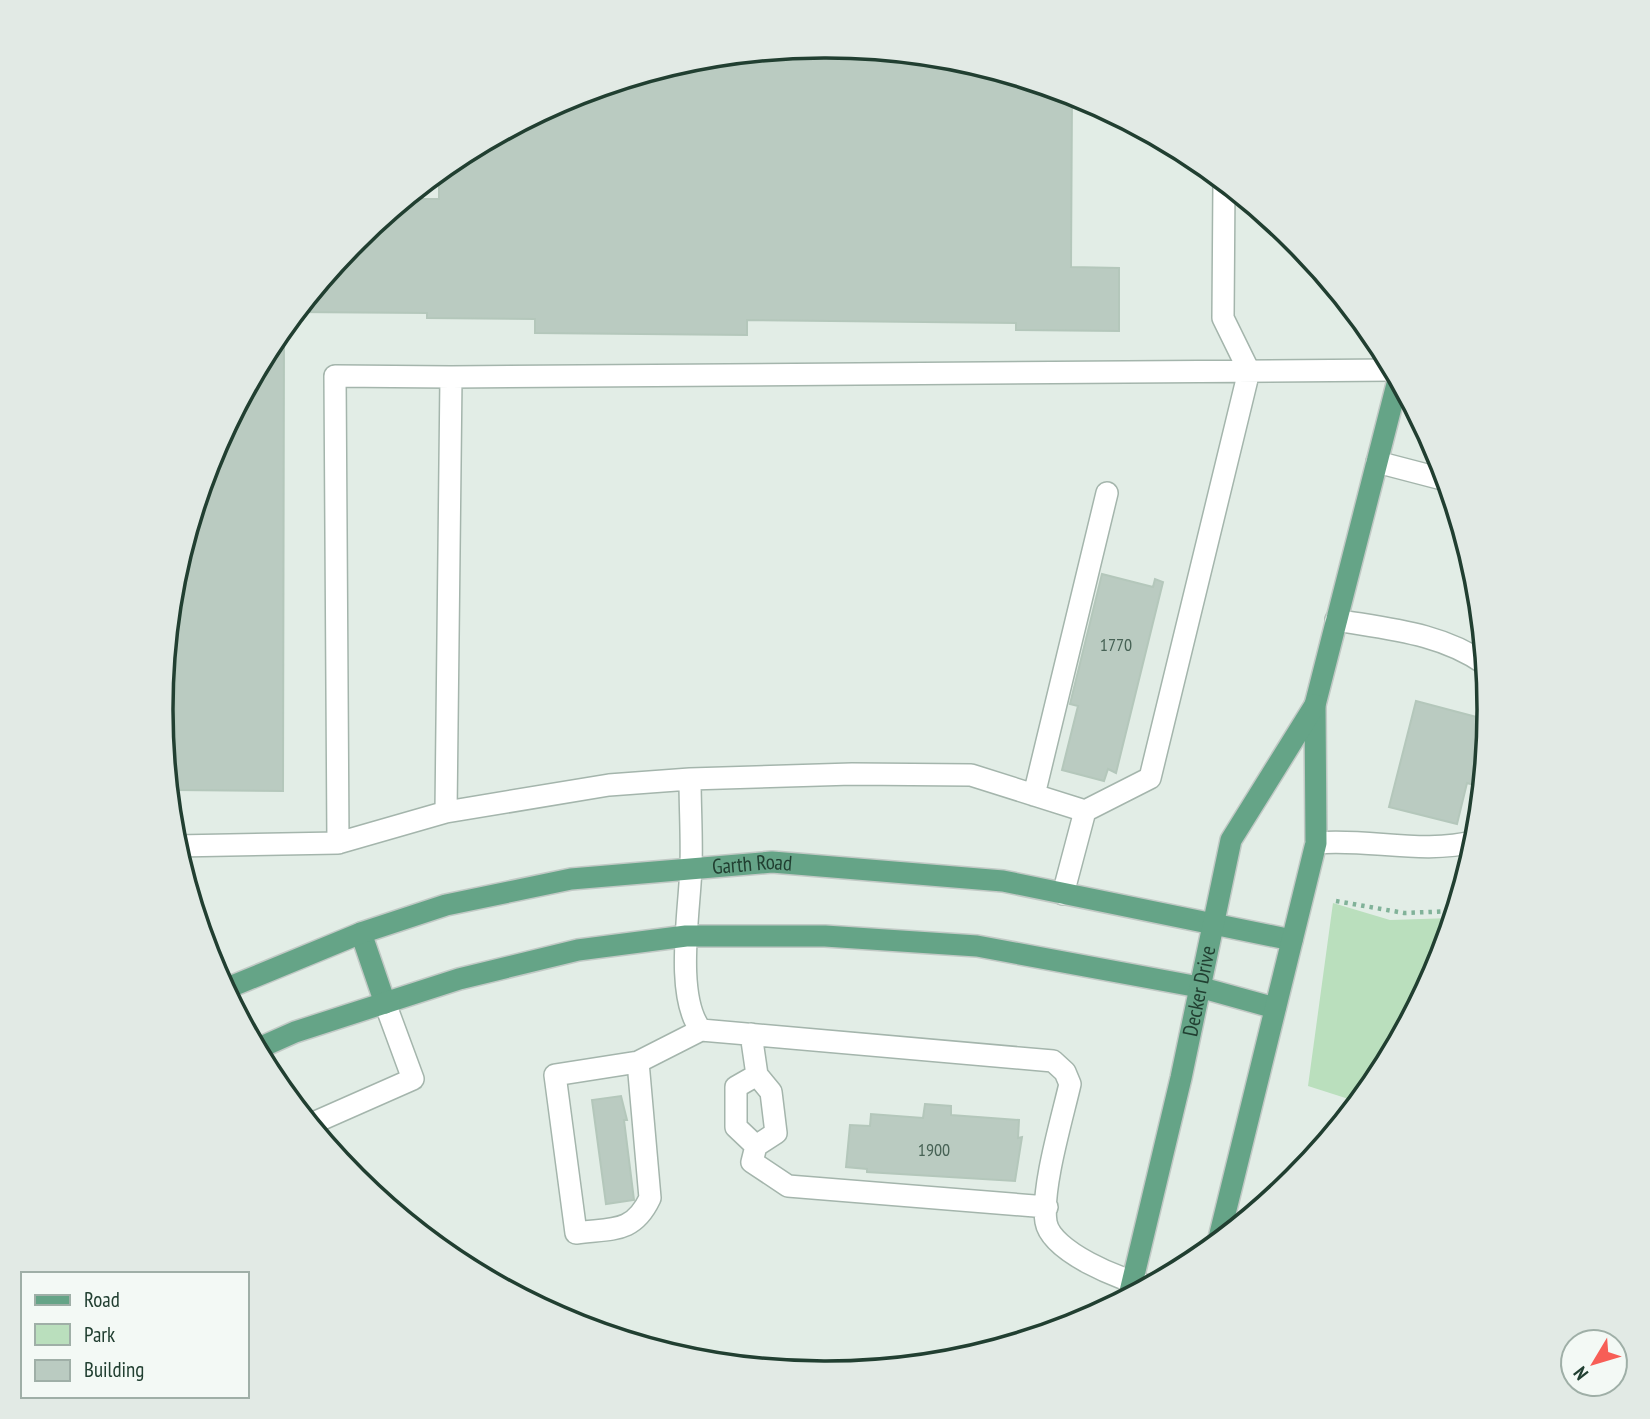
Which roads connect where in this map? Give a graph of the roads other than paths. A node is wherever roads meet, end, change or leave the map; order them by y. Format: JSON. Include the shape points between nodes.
{"nodes":[{"id":1,"x":1224,"y":194,"type":"edge"},
{"id":2,"x":1381,"y":370,"type":"edge"},
{"id":3,"x":1249,"y":371,"type":"junction"},
{"id":4,"x":451,"y":377,"type":"junction"},
{"id":5,"x":1394,"y":394,"type":"edge"},
{"id":6,"x":1377,"y":462,"type":"junction"},
{"id":7,"x":1433,"y":477,"type":"edge"},
{"id":8,"x":1107,"y":493,"type":"dead end"},
{"id":9,"x":1336,"y":620,"type":"junction"},
{"id":10,"x":1474,"y":657,"type":"edge"},
{"id":11,"x":1315,"y":705,"type":"junction"},
{"id":12,"x":690,"y":779,"type":"junction"},
{"id":13,"x":1034,"y":795,"type":"junction"},
{"id":14,"x":1085,"y":811,"type":"junction"},
{"id":15,"x":446,"y":812,"type":"junction"},
{"id":16,"x":338,"y":843,"type":"junction"},
{"id":17,"x":1316,"y":843,"type":"junction"},
{"id":18,"x":1463,"y":843,"type":"edge"},
{"id":19,"x":188,"y":846,"type":"edge"},
{"id":20,"x":691,"y":867,"type":"junction"},
{"id":21,"x":1063,"y":894,"type":"junction"},
{"id":22,"x":1213,"y":925,"type":"junction"},
{"id":23,"x":361,"y":933,"type":"junction"},
{"id":24,"x":685,"y":936,"type":"junction"},
{"id":25,"x":1292,"y":940,"type":"junction"},
{"id":26,"x":234,"y":985,"type":"edge"},
{"id":27,"x":1199,"y":987,"type":"junction"},
{"id":28,"x":386,"y":1003,"type":"junction"},
{"id":29,"x":1275,"y":1008,"type":"junction"},
{"id":30,"x":701,"y":1030,"type":"junction"},
{"id":31,"x":751,"y":1034,"type":"junction"},
{"id":32,"x":267,"y":1045,"type":"edge"},
{"id":33,"x":638,"y":1062,"type":"junction"},
{"id":34,"x":757,"y":1075,"type":"junction"},
{"id":35,"x":320,"y":1120,"type":"edge"},
{"id":36,"x":756,"y":1146,"type":"junction"},
{"id":37,"x":1046,"y":1207,"type":"junction"},
{"id":38,"x":1220,"y":1228,"type":"edge"},
{"id":39,"x":1137,"y":1281,"type":"edge"},
{"id":40,"x":1130,"y":1285,"type":"edge"}],
"edges":[{"from":1,"to":3,"type":"street","via":[[1223,318]]},
{"from":2,"to":3,"type":"street"},
{"from":3,"to":4,"type":"street"},
{"from":3,"to":14,"type":"street","via":[[1150,778]]},
{"from":4,"to":15,"type":"street"},
{"from":4,"to":16,"type":"street","via":[[335,376]]},
{"from":5,"to":6,"type":"main road","name":"Decker Drive"},
{"from":6,"to":7,"type":"street"},
{"from":6,"to":9,"type":"main road","name":"Decker Drive"},
{"from":8,"to":13,"type":"street"},
{"from":9,"to":10,"type":"street","via":[[1417,634]]},
{"from":9,"to":11,"type":"main road","name":"Decker Drive"},
{"from":11,"to":17,"type":"main road","name":"Decker Drive"},
{"from":11,"to":22,"type":"main road","name":"Decker Drive","via":[[1231,840]]},
{"from":12,"to":13,"type":"street","via":[[933,773],[971,775]]},
{"from":12,"to":15,"type":"street","via":[[609,785]]},
{"from":12,"to":20,"type":"street"},
{"from":13,"to":14,"type":"street"},
{"from":14,"to":21,"type":"street"},
{"from":15,"to":16,"type":"street"},
{"from":16,"to":19,"type":"street"},
{"from":17,"to":18,"type":"street","via":[[1350,840],[1429,849]]},
{"from":17,"to":25,"type":"main road","name":"Decker Drive"},
{"from":20,"to":21,"type":"main road","name":"Garth Road","via":[[772,862],[1003,881]]},
{"from":20,"to":23,"type":"main road","name":"Garth Road","via":[[571,879],[458,902]]},
{"from":20,"to":24,"type":"street"},
{"from":21,"to":22,"type":"main road","name":"Garth Road"},
{"from":22,"to":25,"type":"main road","name":"Garth Road"},
{"from":22,"to":27,"type":"main road","name":"Decker Drive"},
{"from":23,"to":26,"type":"main road","name":"Garth Road"},
{"from":23,"to":28,"type":"main road"},
{"from":24,"to":27,"type":"main road","via":[[825,936],[976,946]]},
{"from":24,"to":28,"type":"main road","via":[[578,950],[459,979]]},
{"from":24,"to":30,"type":"street","via":[[689,1011]]},
{"from":25,"to":29,"type":"main road","name":"Decker Drive"},
{"from":27,"to":29,"type":"main road"},
{"from":27,"to":39,"type":"main road","name":"Decker Drive"},
{"from":28,"to":32,"type":"main road"},
{"from":28,"to":35,"type":"street","via":[[413,1079]]},
{"from":29,"to":38,"type":"main road","name":"Decker Drive"},
{"from":30,"to":31,"type":"street"},
{"from":30,"to":33,"type":"street"},
{"from":31,"to":34,"type":"street"},
{"from":31,"to":37,"type":"street","via":[[1054,1061],[1070,1084]]},
{"from":33,"to":33,"type":"street","via":[[555,1075],[576,1233],[627,1227],[641,1216],[650,1198]]},
{"from":34,"to":36,"type":"street","via":[[771,1092],[776,1133]]},
{"from":34,"to":36,"type":"street","via":[[736,1087],[736,1127]]},
{"from":36,"to":37,"type":"street","via":[[752,1162],[788,1186]]},
{"from":37,"to":40,"type":"street","via":[[1046,1224],[1065,1249]]}]}
